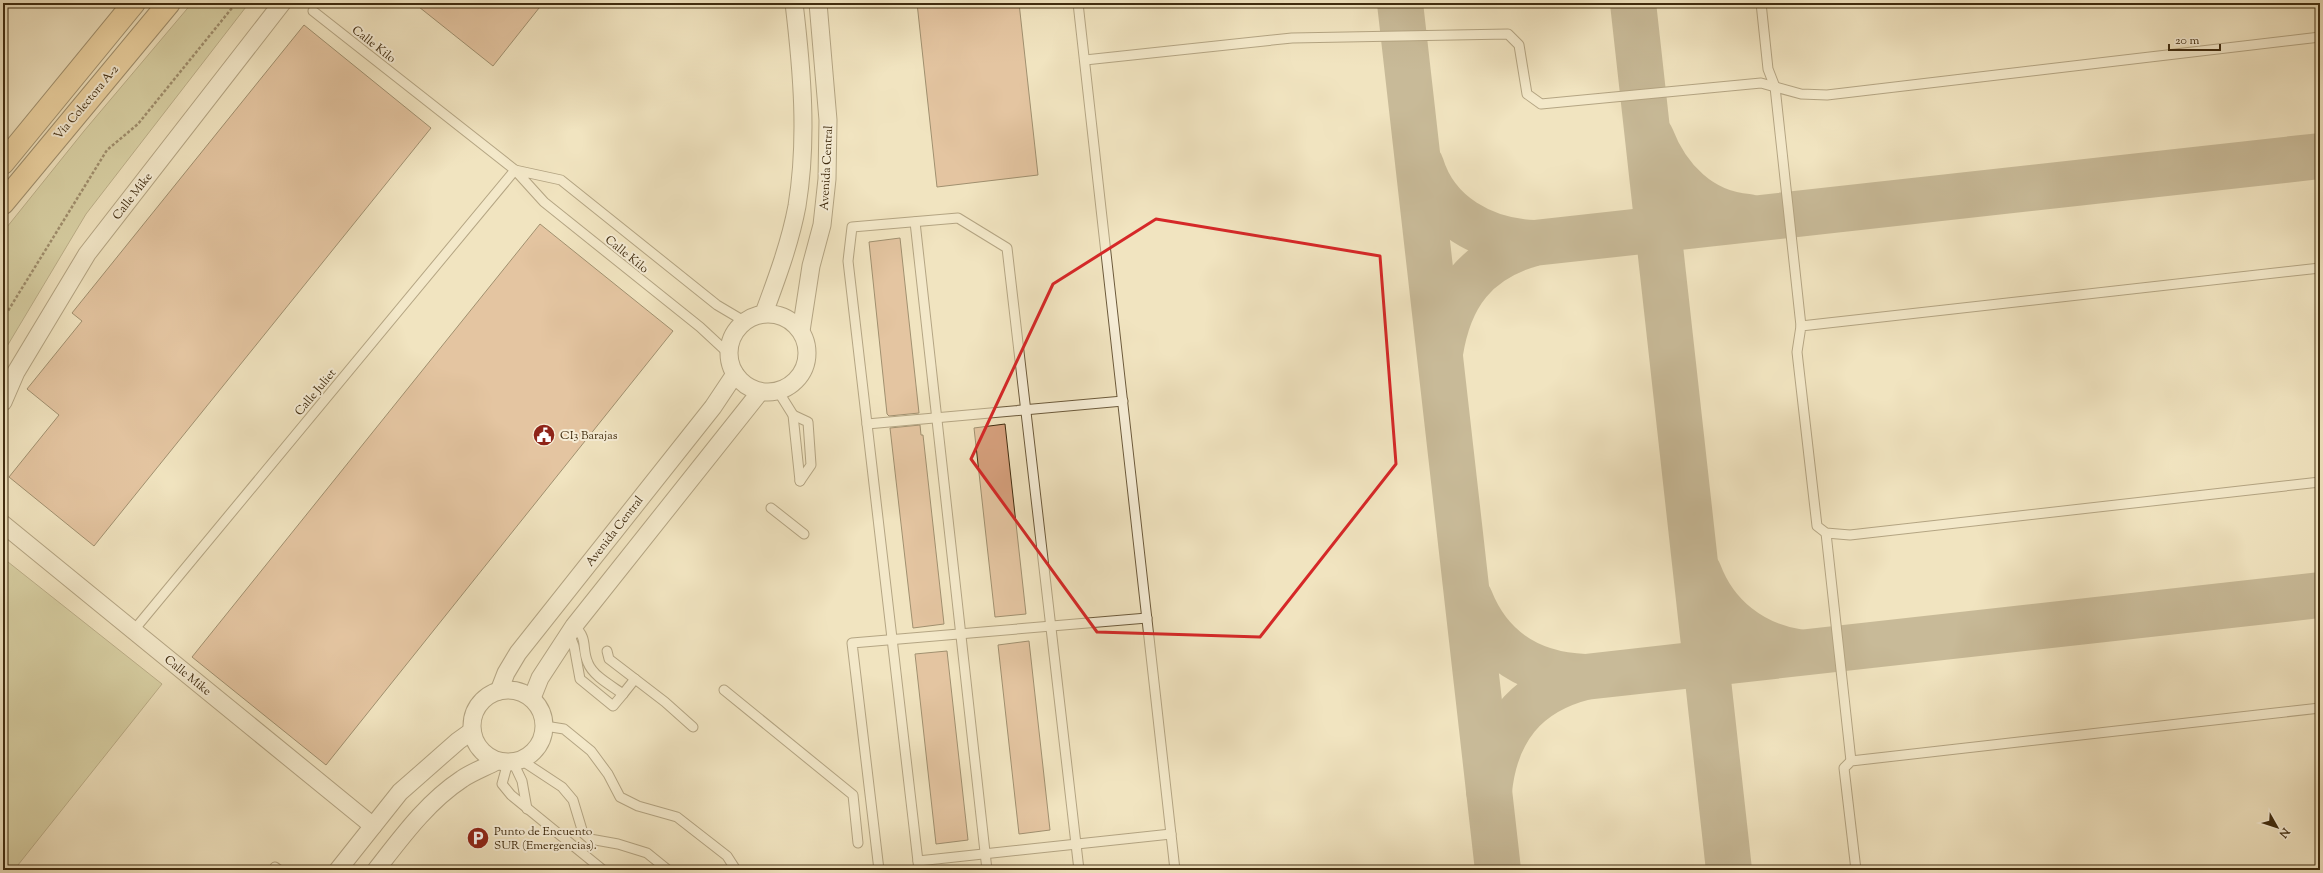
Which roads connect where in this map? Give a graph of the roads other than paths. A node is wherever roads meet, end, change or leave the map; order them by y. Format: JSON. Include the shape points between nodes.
{"nodes":[{"id":1,"x":134,"y":3,"type":"edge"},
{"id":2,"x":169,"y":3,"type":"edge"},
{"id":3,"x":282,"y":3,"type":"edge"},
{"id":4,"x":794,"y":3,"type":"edge"},
{"id":5,"x":818,"y":3,"type":"edge"},
{"id":6,"x":1078,"y":3,"type":"edge"},
{"id":7,"x":1761,"y":3,"type":"edge"},
{"id":8,"x":313,"y":12,"type":"dead end"},
{"id":9,"x":2320,"y":37,"type":"edge"},
{"id":10,"x":1085,"y":60,"type":"junction"},
{"id":11,"x":1775,"y":87,"type":"junction"},
{"id":12,"x":3,"y":163,"type":"edge"},
{"id":13,"x":515,"y":170,"type":"junction"},
{"id":14,"x":3,"y":202,"type":"edge"},
{"id":15,"x":915,"y":222,"type":"junction"},
{"id":16,"x":2320,"y":268,"type":"edge"},
{"id":17,"x":764,"y":313,"type":"junction"},
{"id":18,"x":744,"y":321,"type":"junction"},
{"id":19,"x":1801,"y":326,"type":"junction"},
{"id":20,"x":801,"y":331,"type":"junction"},
{"id":21,"x":728,"y":352,"type":"junction"},
{"id":22,"x":734,"y":374,"type":"junction"},
{"id":23,"x":778,"y":391,"type":"junction"},
{"id":24,"x":760,"y":392,"type":"junction"},
{"id":25,"x":1123,"y":401,"type":"junction"},
{"id":26,"x":3,"y":402,"type":"edge"},
{"id":27,"x":1026,"y":411,"type":"junction"},
{"id":28,"x":793,"y":415,"type":"junction"},
{"id":29,"x":937,"y":418,"type":"junction"},
{"id":30,"x":867,"y":424,"type":"junction"},
{"id":31,"x":2320,"y":482,"type":"edge"},
{"id":32,"x":771,"y":508,"type":"dead end"},
{"id":33,"x":3,"y":524,"type":"edge"},
{"id":34,"x":1826,"y":533,"type":"junction"},
{"id":35,"x":804,"y":534,"type":"dead end"},
{"id":36,"x":1147,"y":618,"type":"junction"},
{"id":37,"x":1051,"y":626,"type":"junction"},
{"id":38,"x":134,"y":630,"type":"junction"},
{"id":39,"x":572,"y":630,"type":"junction"},
{"id":40,"x":961,"y":634,"type":"junction"},
{"id":41,"x":892,"y":640,"type":"junction"},
{"id":42,"x":607,"y":651,"type":"dead end"},
{"id":43,"x":635,"y":679,"type":"junction"},
{"id":44,"x":724,"y":690,"type":"dead end"},
{"id":45,"x":499,"y":691,"type":"junction"},
{"id":46,"x":623,"y":694,"type":"junction"},
{"id":47,"x":532,"y":698,"type":"junction"},
{"id":48,"x":2320,"y":708,"type":"edge"},
{"id":49,"x":545,"y":726,"type":"junction"},
{"id":50,"x":693,"y":727,"type":"dead end"},
{"id":51,"x":472,"y":732,"type":"junction"},
{"id":52,"x":510,"y":761,"type":"junction"},
{"id":53,"x":1851,"y":761,"type":"junction"},
{"id":54,"x":527,"y":809,"type":"junction"},
{"id":55,"x":374,"y":826,"type":"junction"},
{"id":56,"x":1171,"y":834,"type":"junction"},
{"id":57,"x":858,"y":843,"type":"dead end"},
{"id":58,"x":1076,"y":844,"type":"junction"},
{"id":59,"x":986,"y":854,"type":"junction"},
{"id":60,"x":918,"y":865,"type":"edge"},
{"id":61,"x":338,"y":870,"type":"edge"},
{"id":62,"x":376,"y":870,"type":"edge"},
{"id":63,"x":603,"y":870,"type":"edge"},
{"id":64,"x":668,"y":870,"type":"edge"},
{"id":65,"x":736,"y":870,"type":"edge"},
{"id":66,"x":879,"y":870,"type":"edge"},
{"id":67,"x":987,"y":870,"type":"edge"},
{"id":68,"x":1079,"y":870,"type":"edge"},
{"id":69,"x":1175,"y":870,"type":"edge"},
{"id":70,"x":1856,"y":870,"type":"edge"}],
"edges":[{"from":1,"to":12,"type":"main road"},
{"from":2,"to":14,"type":"main road","name":"Vía Colectora A-2"},
{"from":3,"to":26,"type":"street","name":"Calle Mike","via":[[86,254],[16,372]]},
{"from":4,"to":17,"type":"street","name":"Avenida Central","via":[[799,45],[803,133],[801,174],[797,207],[784,258]]},
{"from":5,"to":20,"type":"street","name":"Avenida Central","via":[[828,120],[827,179],[822,224],[811,266]]},
{"from":6,"to":10,"type":"lane"},
{"from":7,"to":11,"type":"lane","via":[[1768,69]]},
{"from":8,"to":13,"type":"lane","name":"Calle Kilo"},
{"from":9,"to":11,"type":"lane","via":[[1827,95],[1801,94]]},
{"from":10,"to":11,"type":"lane","via":[[1292,38],[1508,34],[1520,45],[1526,94],[1541,104],[1741,83],[1761,82]]},
{"from":10,"to":25,"type":"lane"},
{"from":11,"to":19,"type":"lane"},
{"from":13,"to":18,"type":"lane","name":"Calle Kilo","via":[[561,180],[717,305]]},
{"from":13,"to":21,"type":"lane","name":"Calle Kilo","via":[[544,202]]},
{"from":13,"to":38,"type":"lane","name":"Calle Juliet"},
{"from":15,"to":27,"type":"lane","via":[[958,218],[1007,248]]},
{"from":15,"to":29,"type":"lane"},
{"from":15,"to":30,"type":"lane","via":[[852,227],[848,261]]},
{"from":16,"to":19,"type":"lane"},
{"from":17,"to":18,"type":"street"},
{"from":17,"to":20,"type":"street","via":[[792,320]]},
{"from":18,"to":21,"type":"street","via":[[733,334]]},
{"from":19,"to":34,"type":"lane","via":[[1797,352],[1817,526]]},
{"from":20,"to":23,"type":"street","via":[[807,346],[808,359],[802,373],[793,383]]},
{"from":21,"to":22,"type":"street"},
{"from":22,"to":24,"type":"street","via":[[743,384]]},
{"from":22,"to":45,"type":"street","name":"Avenida Central","via":[[713,407],[518,653]]},
{"from":23,"to":24,"type":"street"},
{"from":23,"to":28,"type":"lane"},
{"from":24,"to":39,"type":"street"},
{"from":25,"to":27,"type":"lane"},
{"from":25,"to":36,"type":"lane"},
{"from":27,"to":29,"type":"lane"},
{"from":27,"to":37,"type":"lane"},
{"from":28,"to":28,"type":"lane","via":[[800,481],[811,465],[808,422]]},
{"from":29,"to":30,"type":"lane"},
{"from":29,"to":40,"type":"lane"},
{"from":30,"to":41,"type":"lane"},
{"from":31,"to":34,"type":"lane","via":[[1850,535],[1836,536]]},
{"from":32,"to":35,"type":"lane"},
{"from":33,"to":38,"type":"street","name":"Calle Mike"},
{"from":34,"to":53,"type":"lane"},
{"from":36,"to":37,"type":"lane"},
{"from":36,"to":56,"type":"lane"},
{"from":37,"to":40,"type":"lane"},
{"from":37,"to":58,"type":"lane"},
{"from":38,"to":55,"type":"street","name":"Calle Mike"},
{"from":39,"to":46,"type":"lane","via":[[584,639],[588,663],[594,672]]},
{"from":39,"to":46,"type":"lane","via":[[580,679],[613,706]]},
{"from":39,"to":47,"type":"street","via":[[540,678]]},
{"from":40,"to":41,"type":"lane"},
{"from":40,"to":59,"type":"lane"},
{"from":41,"to":60,"type":"lane"},
{"from":41,"to":66,"type":"lane","via":[[852,643]]},
{"from":42,"to":43,"type":"lane","via":[[609,659]]},
{"from":43,"to":46,"type":"lane"},
{"from":43,"to":50,"type":"lane"},
{"from":44,"to":57,"type":"lane","via":[[853,795]]},
{"from":45,"to":47,"type":"street","via":[[516,690]]},
{"from":45,"to":51,"type":"street","via":[[484,700],[477,709]]},
{"from":47,"to":49,"type":"street","via":[[541,710]]},
{"from":48,"to":53,"type":"lane"},
{"from":49,"to":52,"type":"street","via":[[542,740],[534,752]]},
{"from":49,"to":65,"type":"lane","via":[[564,729],[591,751],[608,774],[620,797],[638,806],[677,817],[727,856]]},
{"from":51,"to":52,"type":"street","via":[[477,744],[486,754]]},
{"from":51,"to":55,"type":"street","via":[[458,741],[400,792]]},
{"from":52,"to":54,"type":"lane","via":[[522,781]]},
{"from":52,"to":54,"type":"lane","via":[[502,784]]},
{"from":52,"to":62,"type":"street","via":[[462,778],[411,826]]},
{"from":52,"to":64,"type":"lane","via":[[562,787],[573,800],[583,833],[590,839],[647,853]]},
{"from":53,"to":70,"type":"lane","via":[[1844,768]]},
{"from":54,"to":63,"type":"lane"},
{"from":55,"to":61,"type":"street"},
{"from":56,"to":58,"type":"lane"},
{"from":56,"to":69,"type":"lane"},
{"from":58,"to":59,"type":"lane"},
{"from":58,"to":68,"type":"lane"},
{"from":59,"to":60,"type":"lane"},
{"from":59,"to":67,"type":"lane"}]}
